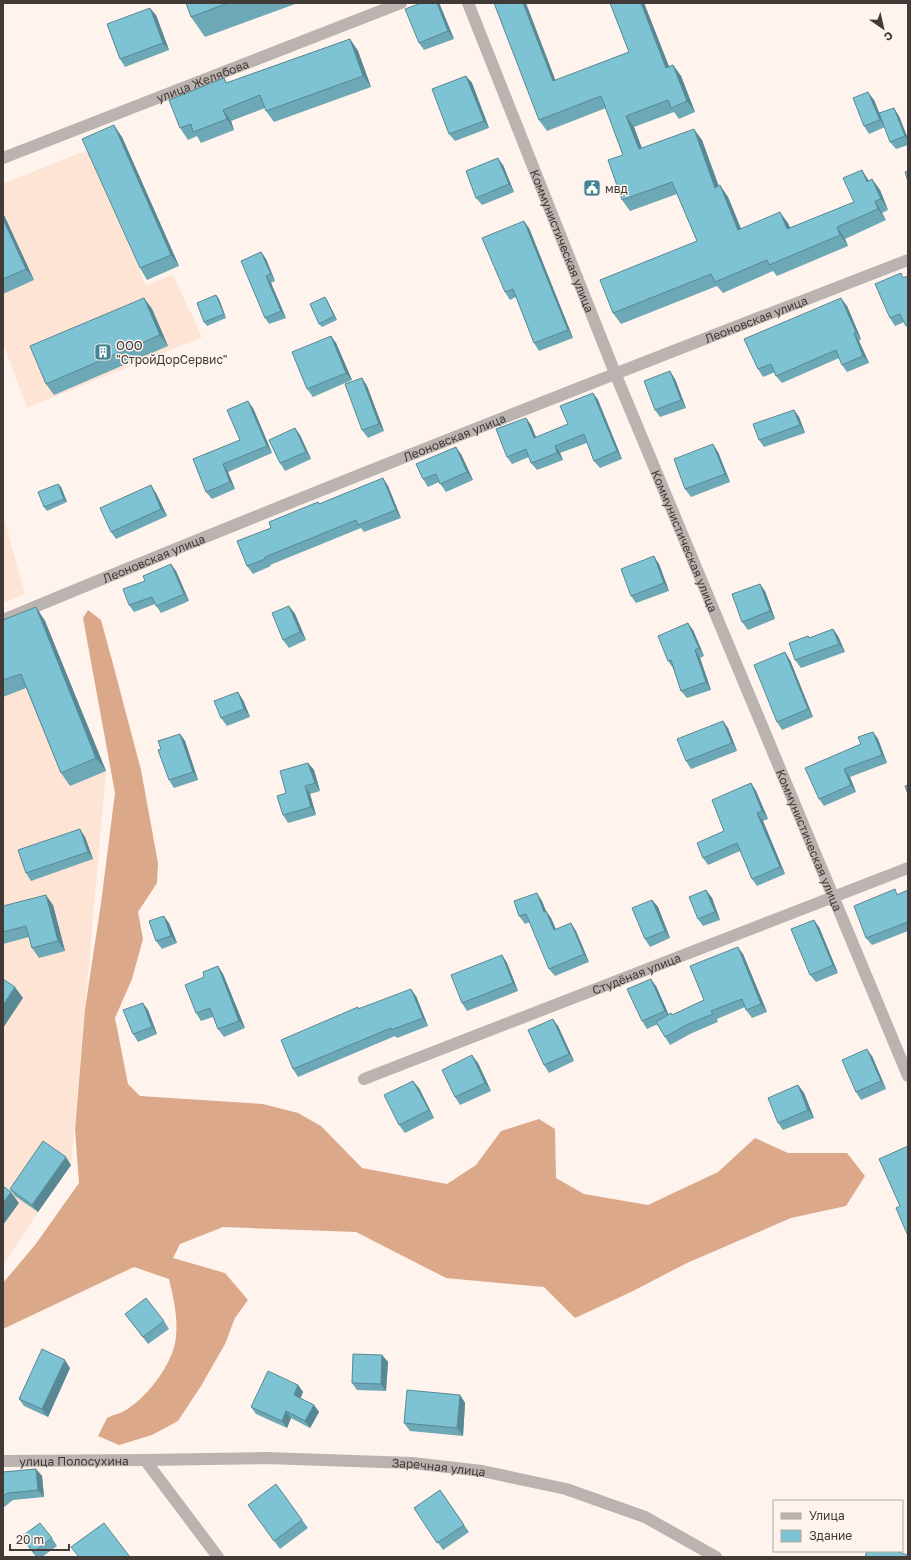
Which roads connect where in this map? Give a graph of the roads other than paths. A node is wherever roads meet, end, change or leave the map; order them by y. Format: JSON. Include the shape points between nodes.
{"nodes":[{"id":1,"x":401,"y":3,"type":"edge"},
{"id":2,"x":468,"y":3,"type":"edge"},
{"id":3,"x":3,"y":158,"type":"edge"},
{"id":4,"x":908,"y":260,"type":"edge"},
{"id":5,"x":615,"y":373,"type":"junction"},
{"id":6,"x":3,"y":620,"type":"edge"},
{"id":7,"x":908,"y":868,"type":"edge"},
{"id":8,"x":832,"y":896,"type":"junction"},
{"id":9,"x":908,"y":1076,"type":"edge"},
{"id":10,"x":364,"y":1079,"type":"dead end"},
{"id":11,"x":145,"y":1460,"type":"junction"},
{"id":12,"x":3,"y":1461,"type":"edge"},
{"id":13,"x":218,"y":1557,"type":"edge"},
{"id":14,"x":716,"y":1557,"type":"edge"}],
"edges":[{"from":1,"to":3,"type":"street","name":"улица Желябова"},
{"from":2,"to":5,"type":"street","name":"Коммунистическая улица"},
{"from":4,"to":5,"type":"street","name":"Леоновская улица"},
{"from":5,"to":6,"type":"street","name":"Леоновская улица","via":[[195,540]]},
{"from":5,"to":8,"type":"street","name":"Коммунистическая улица"},
{"from":7,"to":8,"type":"street","name":"Студёная улица"},
{"from":8,"to":9,"type":"street","name":"Коммунистическая улица"},
{"from":8,"to":10,"type":"street","name":"Студёная улица"},
{"from":11,"to":12,"type":"street","name":"улица Полосухина"},
{"from":11,"to":13,"type":"street"},
{"from":11,"to":14,"type":"street","name":"Заречная улица","via":[[274,1458],[412,1463],[482,1471],[566,1489],[645,1517]]}]}
